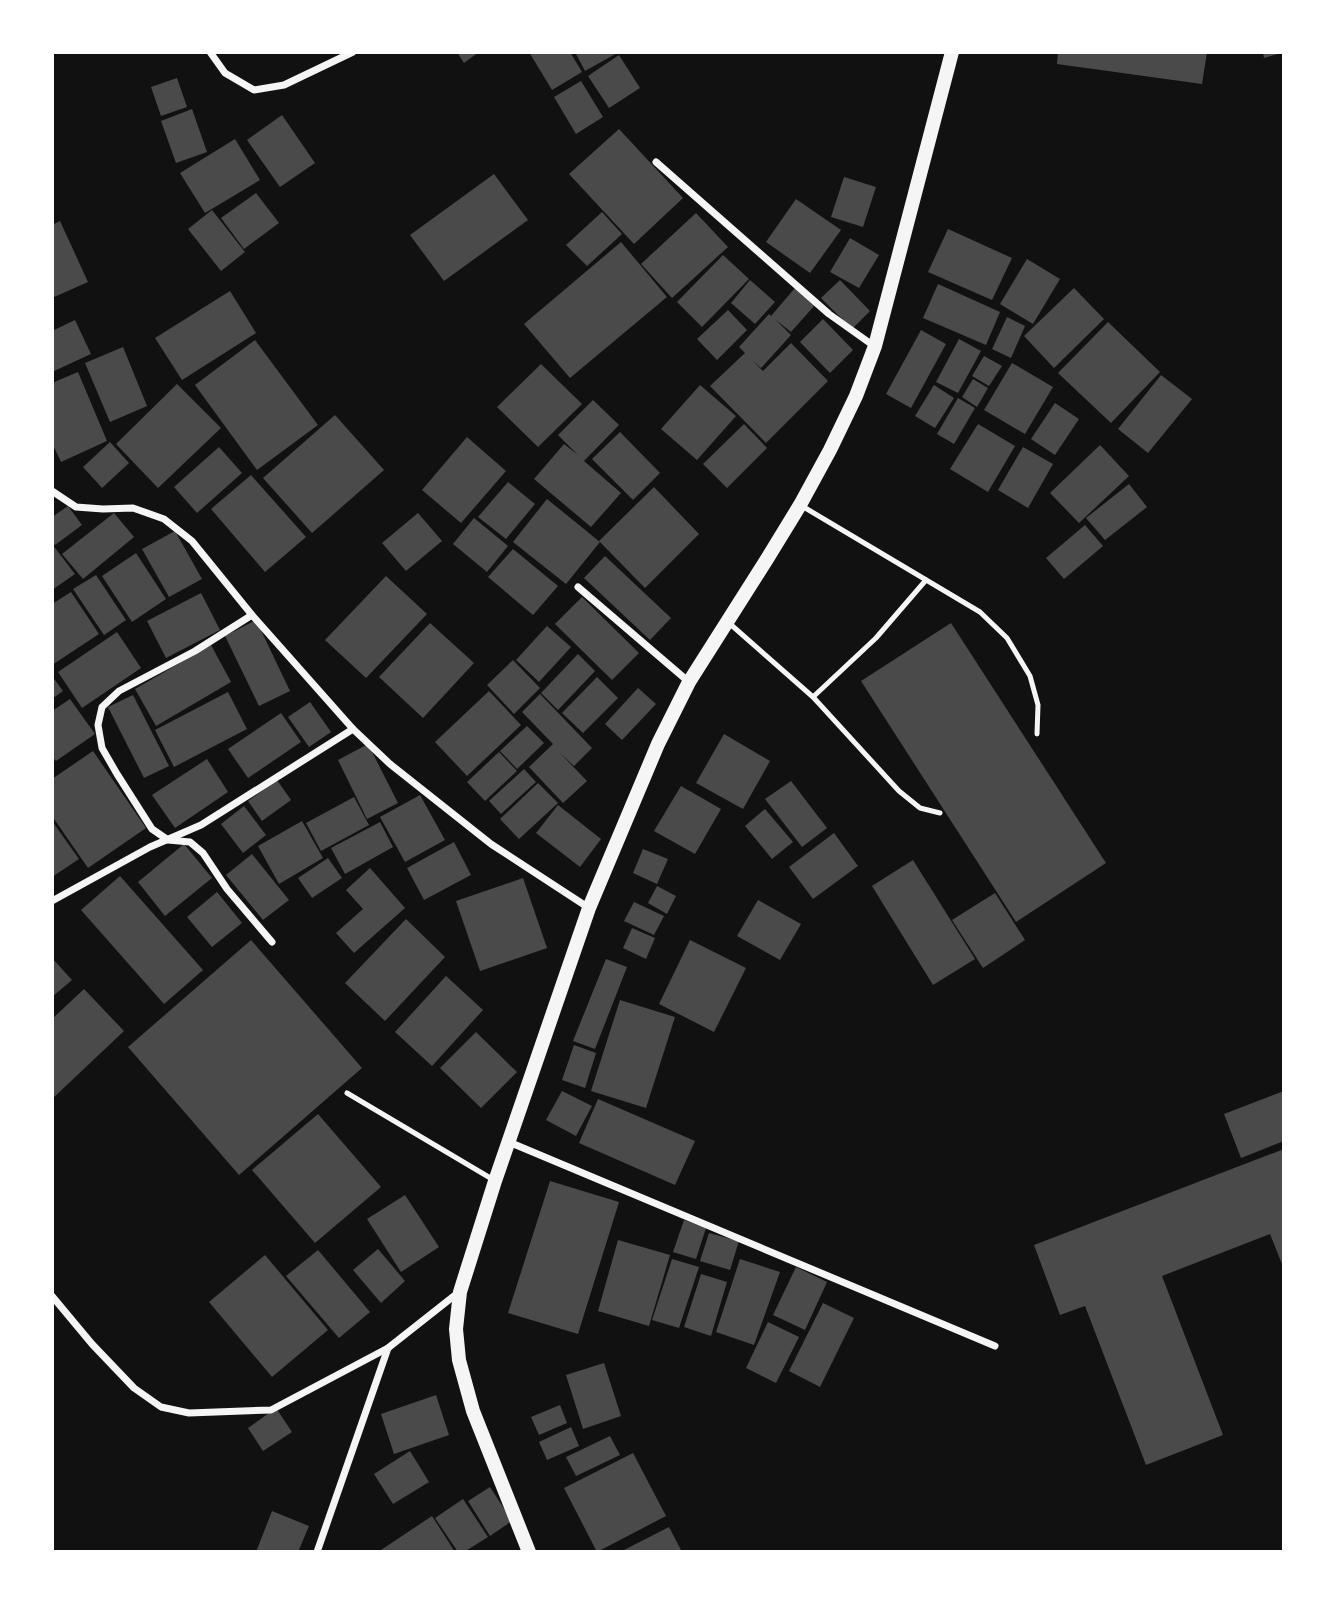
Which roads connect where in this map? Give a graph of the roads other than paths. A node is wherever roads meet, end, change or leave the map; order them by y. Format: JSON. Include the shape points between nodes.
{"nodes":[{"id":1,"x":210,"y":52,"type":"edge"},
{"id":2,"x":353,"y":52,"type":"edge"},
{"id":3,"x":951,"y":52,"type":"edge"},
{"id":4,"x":656,"y":162,"type":"dead end"},
{"id":5,"x":875,"y":346,"type":"junction"},
{"id":6,"x":52,"y":491,"type":"edge"},
{"id":7,"x":800,"y":505,"type":"junction"},
{"id":8,"x":926,"y":580,"type":"junction"},
{"id":9,"x":578,"y":587,"type":"dead end"},
{"id":10,"x":252,"y":615,"type":"junction"},
{"id":11,"x":727,"y":622,"type":"junction"},
{"id":12,"x":689,"y":682,"type":"junction"},
{"id":13,"x":813,"y":697,"type":"junction"},
{"id":14,"x":353,"y":729,"type":"junction"},
{"id":15,"x":1037,"y":734,"type":"dead end"},
{"id":16,"x":940,"y":813,"type":"dead end"},
{"id":17,"x":168,"y":840,"type":"junction"},
{"id":18,"x":52,"y":901,"type":"edge"},
{"id":19,"x":589,"y":908,"type":"junction"},
{"id":20,"x":272,"y":942,"type":"dead end"},
{"id":21,"x":347,"y":1093,"type":"dead end"},
{"id":22,"x":509,"y":1142,"type":"junction"},
{"id":23,"x":495,"y":1181,"type":"junction"},
{"id":24,"x":460,"y":1292,"type":"junction"},
{"id":25,"x":52,"y":1296,"type":"edge"},
{"id":26,"x":995,"y":1346,"type":"dead end"},
{"id":27,"x":387,"y":1348,"type":"junction"},
{"id":28,"x":317,"y":1552,"type":"edge"},
{"id":29,"x":529,"y":1552,"type":"edge"}],
"edges":[{"from":1,"to":2,"type":"street","via":[[225,73],[254,89],[284,85]]},
{"from":3,"to":5,"type":"main road"},
{"from":4,"to":5,"type":"street","via":[[829,314]]},
{"from":5,"to":7,"type":"main road","via":[[856,396]]},
{"from":6,"to":10,"type":"street","via":[[76,507],[133,508],[164,519],[192,541]]},
{"from":7,"to":8,"type":"lane"},
{"from":7,"to":11,"type":"main road"},
{"from":8,"to":13,"type":"lane","via":[[876,638]]},
{"from":8,"to":15,"type":"lane","via":[[980,612],[1007,638],[1030,676],[1038,705]]},
{"from":9,"to":12,"type":"street"},
{"from":10,"to":14,"type":"street"},
{"from":10,"to":17,"type":"street","via":[[119,691],[102,707],[98,725],[102,748],[152,829]]},
{"from":11,"to":12,"type":"main road"},
{"from":11,"to":13,"type":"lane"},
{"from":12,"to":19,"type":"main road"},
{"from":13,"to":16,"type":"lane","via":[[899,791],[920,808]]},
{"from":14,"to":17,"type":"street","via":[[201,825]]},
{"from":14,"to":19,"type":"street","via":[[491,844]]},
{"from":17,"to":18,"type":"street"},
{"from":17,"to":20,"type":"street","via":[[190,842],[203,853]]},
{"from":19,"to":22,"type":"main road"},
{"from":21,"to":23,"type":"lane"},
{"from":22,"to":23,"type":"main road"},
{"from":22,"to":26,"type":"street"},
{"from":23,"to":24,"type":"main road"},
{"from":24,"to":27,"type":"street"},
{"from":24,"to":29,"type":"main road","via":[[459,1360],[473,1411]]},
{"from":25,"to":27,"type":"street","via":[[134,1388],[161,1407],[188,1413],[271,1410]]},
{"from":27,"to":28,"type":"street"}]}
